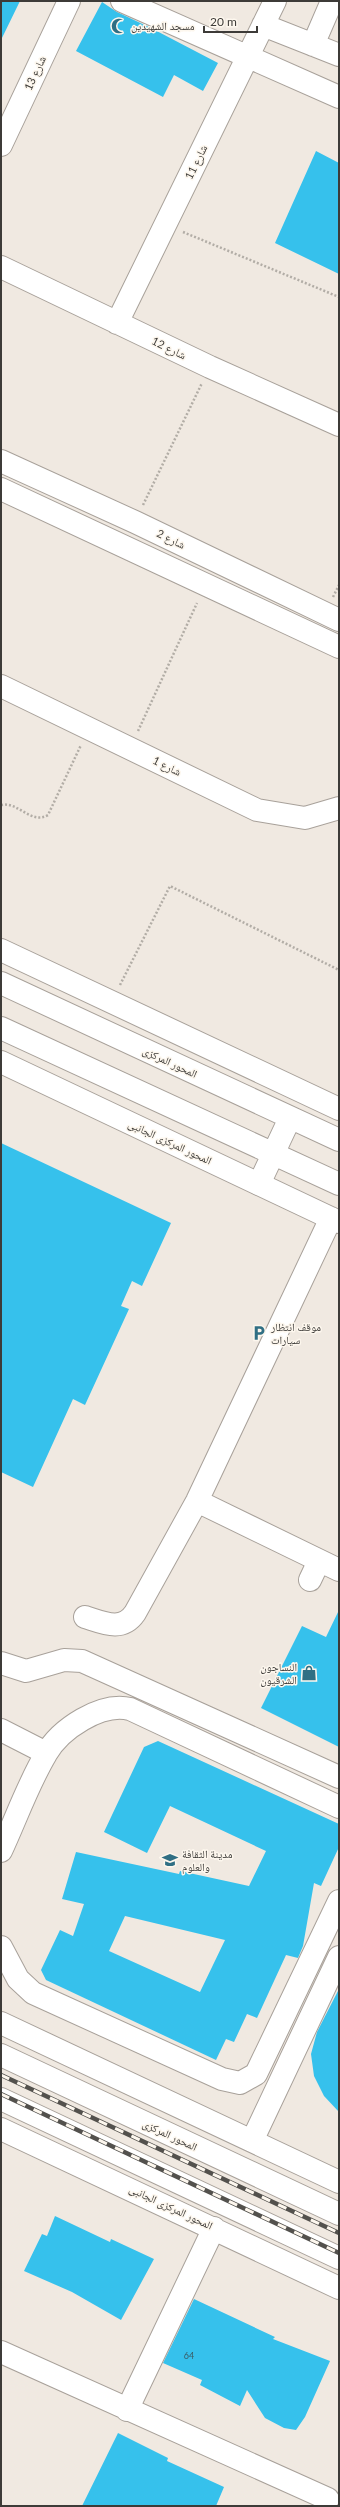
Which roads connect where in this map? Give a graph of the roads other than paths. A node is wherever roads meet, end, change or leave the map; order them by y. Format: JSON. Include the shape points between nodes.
{"nodes":[{"id":1,"x":69,"y":1,"type":"edge"},
{"id":2,"x":122,"y":1,"type":"edge"},
{"id":3,"x":275,"y":1,"type":"edge"},
{"id":4,"x":332,"y":1,"type":"edge"},
{"id":5,"x":263,"y":25,"type":"junction"},
{"id":6,"x":313,"y":45,"type":"junction"},
{"id":7,"x":339,"y":55,"type":"edge"},
{"id":8,"x":246,"y":58,"type":"junction"},
{"id":9,"x":339,"y":97,"type":"edge"},
{"id":10,"x":1,"y":145,"type":"edge"},
{"id":11,"x":1,"y":267,"type":"edge"},
{"id":12,"x":117,"y":323,"type":"junction"},
{"id":13,"x":339,"y":425,"type":"edge"},
{"id":14,"x":1,"y":461,"type":"edge"},
{"id":15,"x":1,"y":489,"type":"edge"},
{"id":16,"x":339,"y":620,"type":"edge"},
{"id":17,"x":339,"y":647,"type":"edge"},
{"id":18,"x":1,"y":686,"type":"edge"},
{"id":19,"x":339,"y":808,"type":"edge"},
{"id":20,"x":1,"y":950,"type":"edge"},
{"id":21,"x":1,"y":983,"type":"edge"},
{"id":22,"x":1,"y":1028,"type":"edge"},
{"id":23,"x":1,"y":1062,"type":"edge"},
{"id":24,"x":339,"y":1109,"type":"edge"},
{"id":25,"x":290,"y":1118,"type":"junction"},
{"id":26,"x":339,"y":1140,"type":"edge"},
{"id":27,"x":275,"y":1154,"type":"junction"},
{"id":28,"x":259,"y":1184,"type":"junction"},
{"id":29,"x":339,"y":1184,"type":"edge"},
{"id":30,"x":335,"y":1220,"type":"edge"},
{"id":31,"x":197,"y":1501,"type":"junction"},
{"id":32,"x":319,"y":1561,"type":"junction"},
{"id":33,"x":339,"y":1570,"type":"edge"},
{"id":34,"x":310,"y":1580,"type":"dead end"},
{"id":35,"x":85,"y":1617,"type":"dead end"},
{"id":36,"x":1,"y":1663,"type":"edge"},
{"id":37,"x":1,"y":1730,"type":"edge"},
{"id":38,"x":46,"y":1753,"type":"junction"},
{"id":39,"x":339,"y":1777,"type":"edge"},
{"id":40,"x":339,"y":1807,"type":"edge"},
{"id":41,"x":1,"y":1851,"type":"edge"},
{"id":42,"x":339,"y":1901,"type":"edge"},
{"id":43,"x":1,"y":1947,"type":"edge"},
{"id":44,"x":339,"y":1957,"type":"edge"},
{"id":45,"x":1,"y":2023,"type":"edge"},
{"id":46,"x":1,"y":2055,"type":"edge"},
{"id":47,"x":1,"y":2099,"type":"edge"},
{"id":48,"x":1,"y":2129,"type":"edge"},
{"id":49,"x":252,"y":2141,"type":"junction"},
{"id":50,"x":339,"y":2182,"type":"edge"},
{"id":51,"x":339,"y":2214,"type":"edge"},
{"id":52,"x":214,"y":2228,"type":"junction"},
{"id":53,"x":339,"y":2258,"type":"edge"},
{"id":54,"x":339,"y":2288,"type":"edge"},
{"id":55,"x":1,"y":2352,"type":"edge"},
{"id":56,"x":127,"y":2410,"type":"junction"},
{"id":57,"x":328,"y":2499,"type":"dead end"}],
"edges":[{"from":1,"to":10,"type":"street","name":"شارع 13"},
{"from":2,"to":8,"type":"street"},
{"from":3,"to":5,"type":"street","name":"شارع 11"},
{"from":4,"to":6,"type":"street"},
{"from":5,"to":6,"type":"street"},
{"from":5,"to":8,"type":"street","name":"شارع 11"},
{"from":6,"to":7,"type":"street"},
{"from":8,"to":9,"type":"street"},
{"from":8,"to":12,"type":"street","name":"شارع 11"},
{"from":11,"to":12,"type":"street","name":"شارع 12"},
{"from":12,"to":13,"type":"street","name":"شارع 12"},
{"from":14,"to":16,"type":"street","name":"شارع 2"},
{"from":15,"to":17,"type":"street"},
{"from":18,"to":19,"type":"street","name":"شارع 1","via":[[257,810],[305,818]]},
{"from":20,"to":24,"type":"street"},
{"from":21,"to":25,"type":"street","name":"المحور المركزى"},
{"from":22,"to":27,"type":"street"},
{"from":23,"to":28,"type":"street","name":"المحور المركزى الجانبى"},
{"from":25,"to":26,"type":"street","name":"المحور المركزى"},
{"from":25,"to":27,"type":"street"},
{"from":27,"to":28,"type":"street"},
{"from":27,"to":29,"type":"street"},
{"from":28,"to":30,"type":"street","name":"المحور المركزى الجانبى"},
{"from":30,"to":31,"type":"street"},
{"from":31,"to":32,"type":"street"},
{"from":31,"to":35,"type":"street","via":[[132,1618],[116,1626]]},
{"from":32,"to":33,"type":"street"},
{"from":32,"to":34,"type":"street"},
{"from":36,"to":39,"type":"street","via":[[26,1672],[64,1660],[82,1662]]},
{"from":37,"to":38,"type":"street"},
{"from":38,"to":40,"type":"street","via":[[72,1726],[85,1718],[104,1709],[121,1707]]},
{"from":38,"to":41,"type":"street"},
{"from":42,"to":43,"type":"street","via":[[256,2074],[240,2083],[222,2079],[33,1994],[18,1979]]},
{"from":44,"to":49,"type":"street"},
{"from":45,"to":49,"type":"street"},
{"from":46,"to":51,"type":"street","name":"المحور المركزى"},
{"from":47,"to":53,"type":"street"},
{"from":48,"to":52,"type":"street","name":"المحور المركزى الجانبى"},
{"from":49,"to":50,"type":"street"},
{"from":52,"to":54,"type":"street","name":"المحور المركزى الجانبى"},
{"from":52,"to":56,"type":"street"},
{"from":55,"to":56,"type":"street"},
{"from":56,"to":57,"type":"street"}]}
